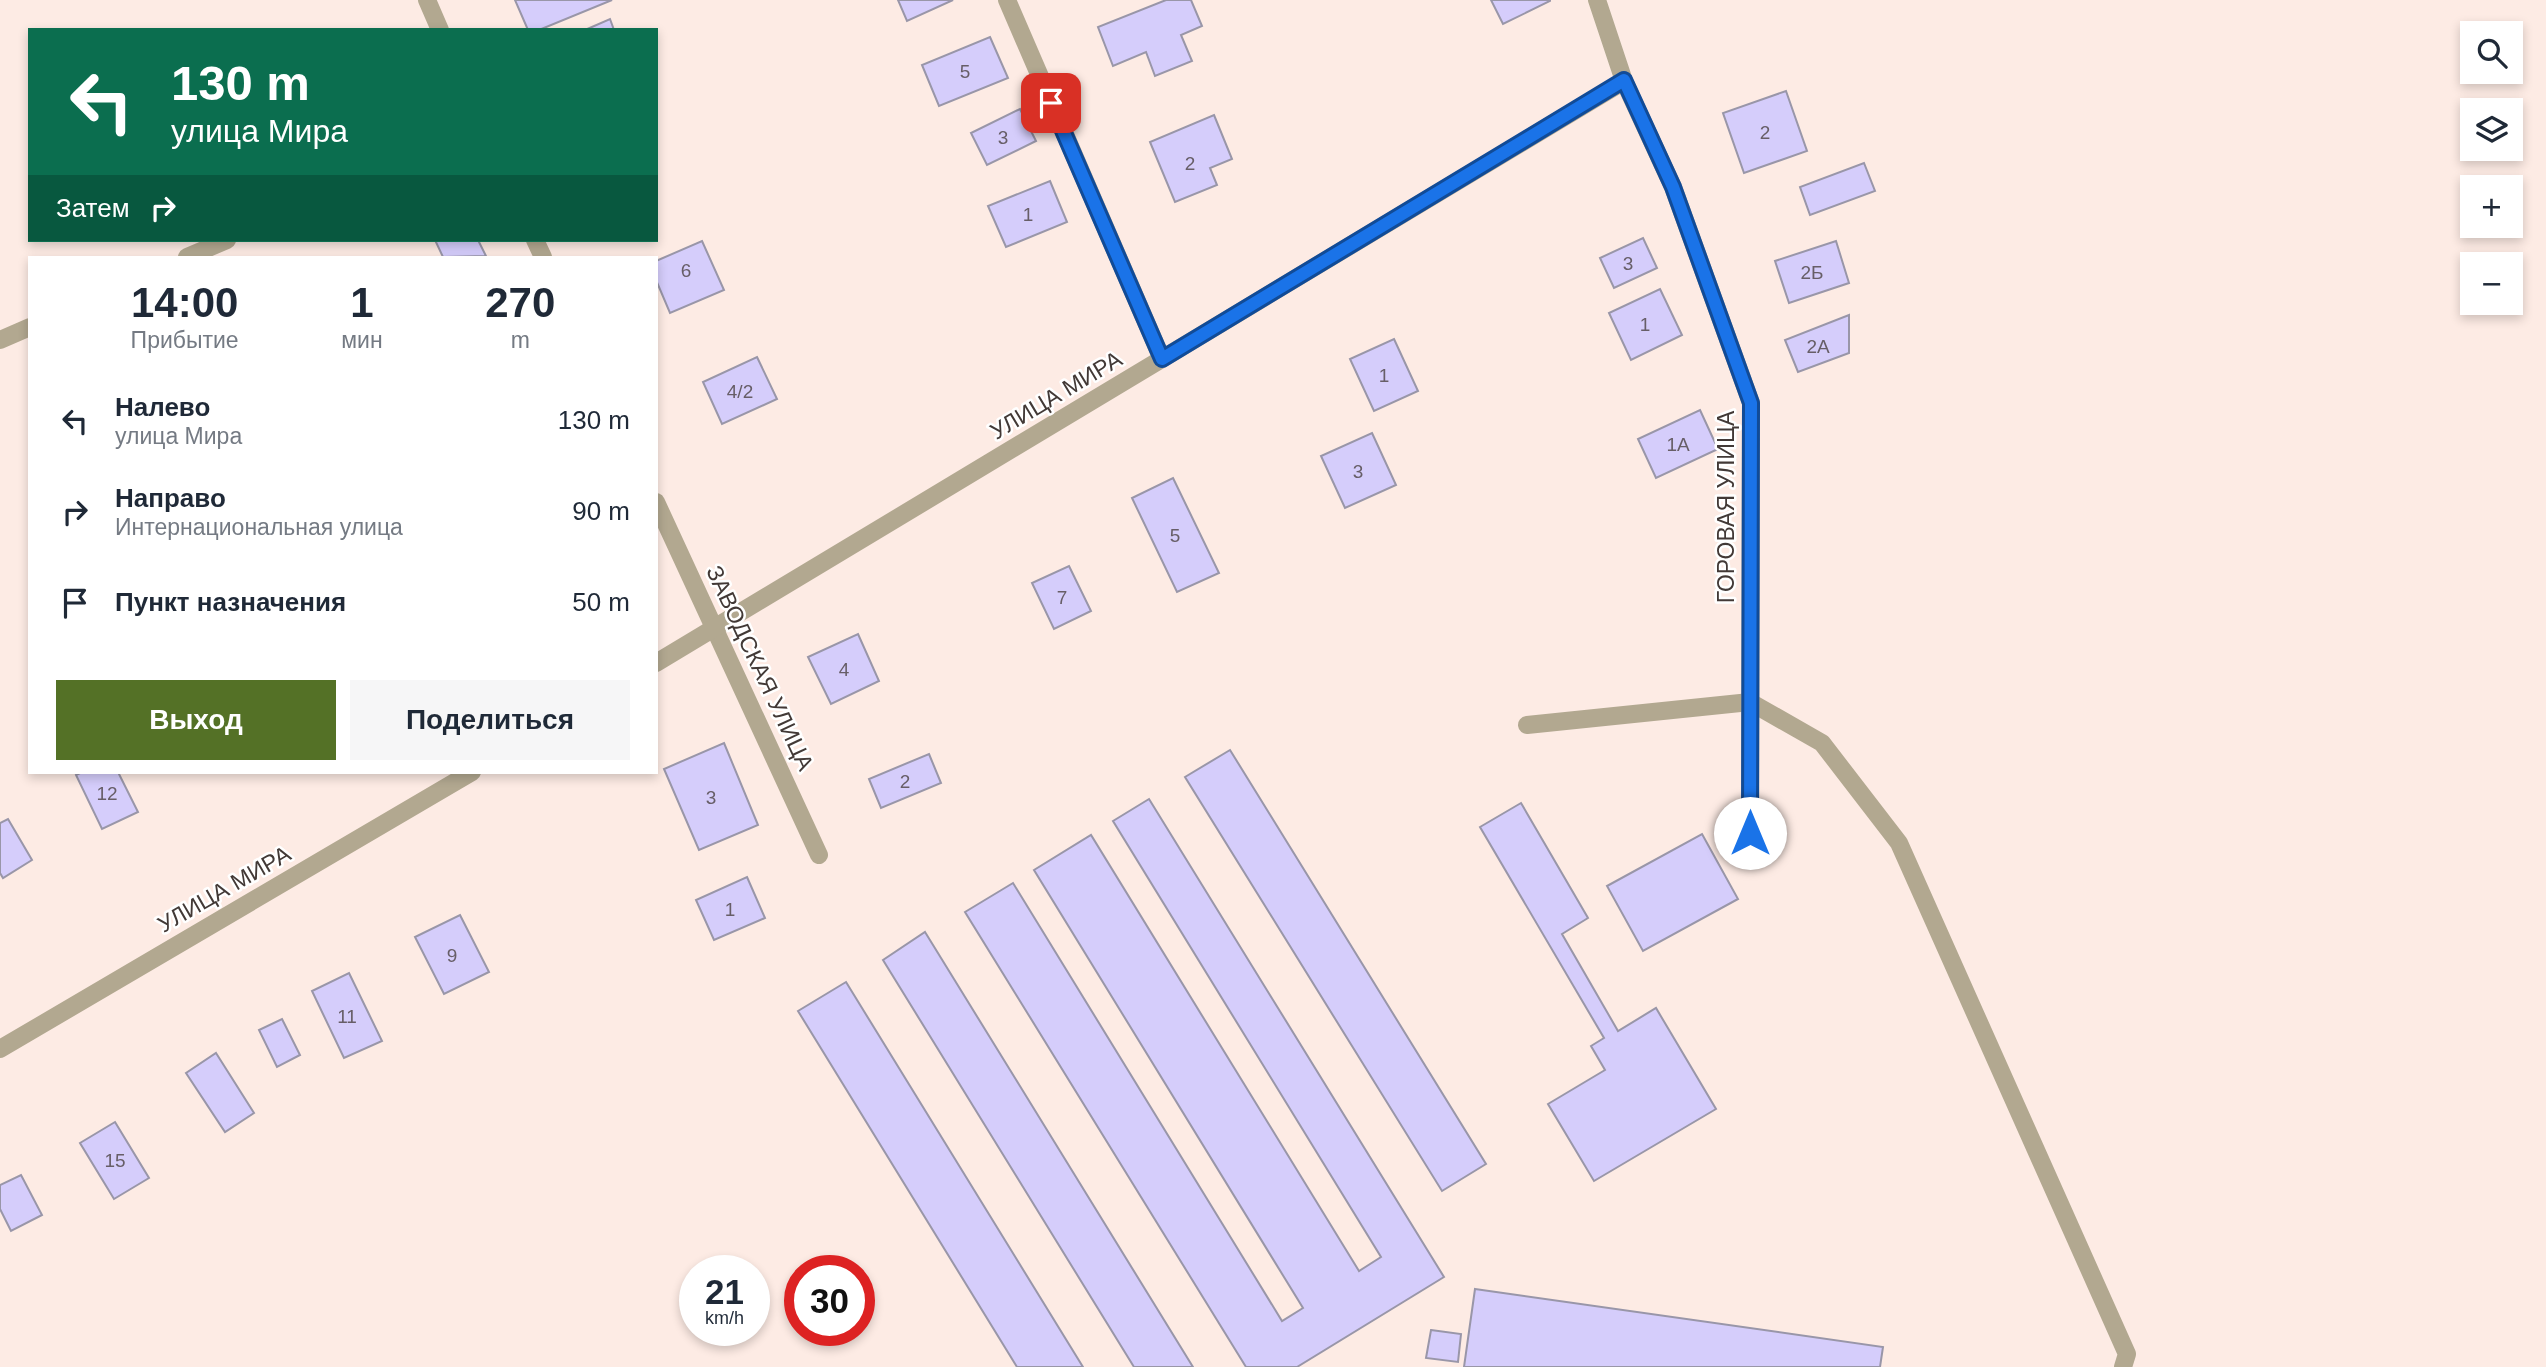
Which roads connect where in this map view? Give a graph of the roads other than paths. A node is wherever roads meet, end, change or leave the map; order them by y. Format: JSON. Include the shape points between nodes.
{"nodes":[{"id":1,"x":427,"y":0,"type":"edge"},
{"id":2,"x":1007,"y":0,"type":"edge"},
{"id":3,"x":1597,"y":0,"type":"edge"},
{"id":4,"x":439,"y":28,"type":"edge"},
{"id":5,"x":1624,"y":80,"type":"junction"},
{"id":6,"x":222,"y":242,"type":"edge"},
{"id":7,"x":189,"y":256,"type":"edge"},
{"id":8,"x":28,"y":328,"type":"edge"},
{"id":9,"x":0,"y":340,"type":"edge"},
{"id":10,"x":1162,"y":359,"type":"junction"},
{"id":11,"x":658,"y":506,"type":"edge"},
{"id":12,"x":715,"y":629,"type":"junction"},
{"id":13,"x":658,"y":662,"type":"edge"},
{"id":14,"x":1750,"y":702,"type":"junction"},
{"id":15,"x":1527,"y":725,"type":"dead end"},
{"id":16,"x":469,"y":774,"type":"edge"},
{"id":17,"x":1750,"y":833,"type":"dead end"},
{"id":18,"x":819,"y":855,"type":"dead end"},
{"id":19,"x":0,"y":1049,"type":"edge"},
{"id":20,"x":2123,"y":1367,"type":"edge"}],
"edges":[{"from":1,"to":4,"type":"street"},
{"from":2,"to":10,"type":"street"},
{"from":3,"to":5,"type":"street","name":"ГОРОВАЯ УЛИЦА"},
{"from":5,"to":10,"type":"street","name":"УЛИЦА МИРА"},
{"from":5,"to":14,"type":"street","name":"ГОРОВАЯ УЛИЦА","via":[[1673,187],[1751,403]]},
{"from":6,"to":7,"type":"street"},
{"from":8,"to":9,"type":"street"},
{"from":10,"to":12,"type":"street","name":"УЛИЦА МИРА"},
{"from":11,"to":12,"type":"street","name":"ЗАВОДСКАЯ УЛИЦА"},
{"from":12,"to":13,"type":"street","name":"УЛИЦА МИРА"},
{"from":12,"to":18,"type":"street","name":"ЗАВОДСКАЯ УЛИЦА"},
{"from":14,"to":15,"type":"street"},
{"from":14,"to":17,"type":"street","name":"ГОРОВАЯ УЛИЦА"},
{"from":14,"to":20,"type":"street","via":[[1822,743],[1899,843],[2127,1354]]},
{"from":16,"to":19,"type":"street","name":"УЛИЦА МИРА"}]}
